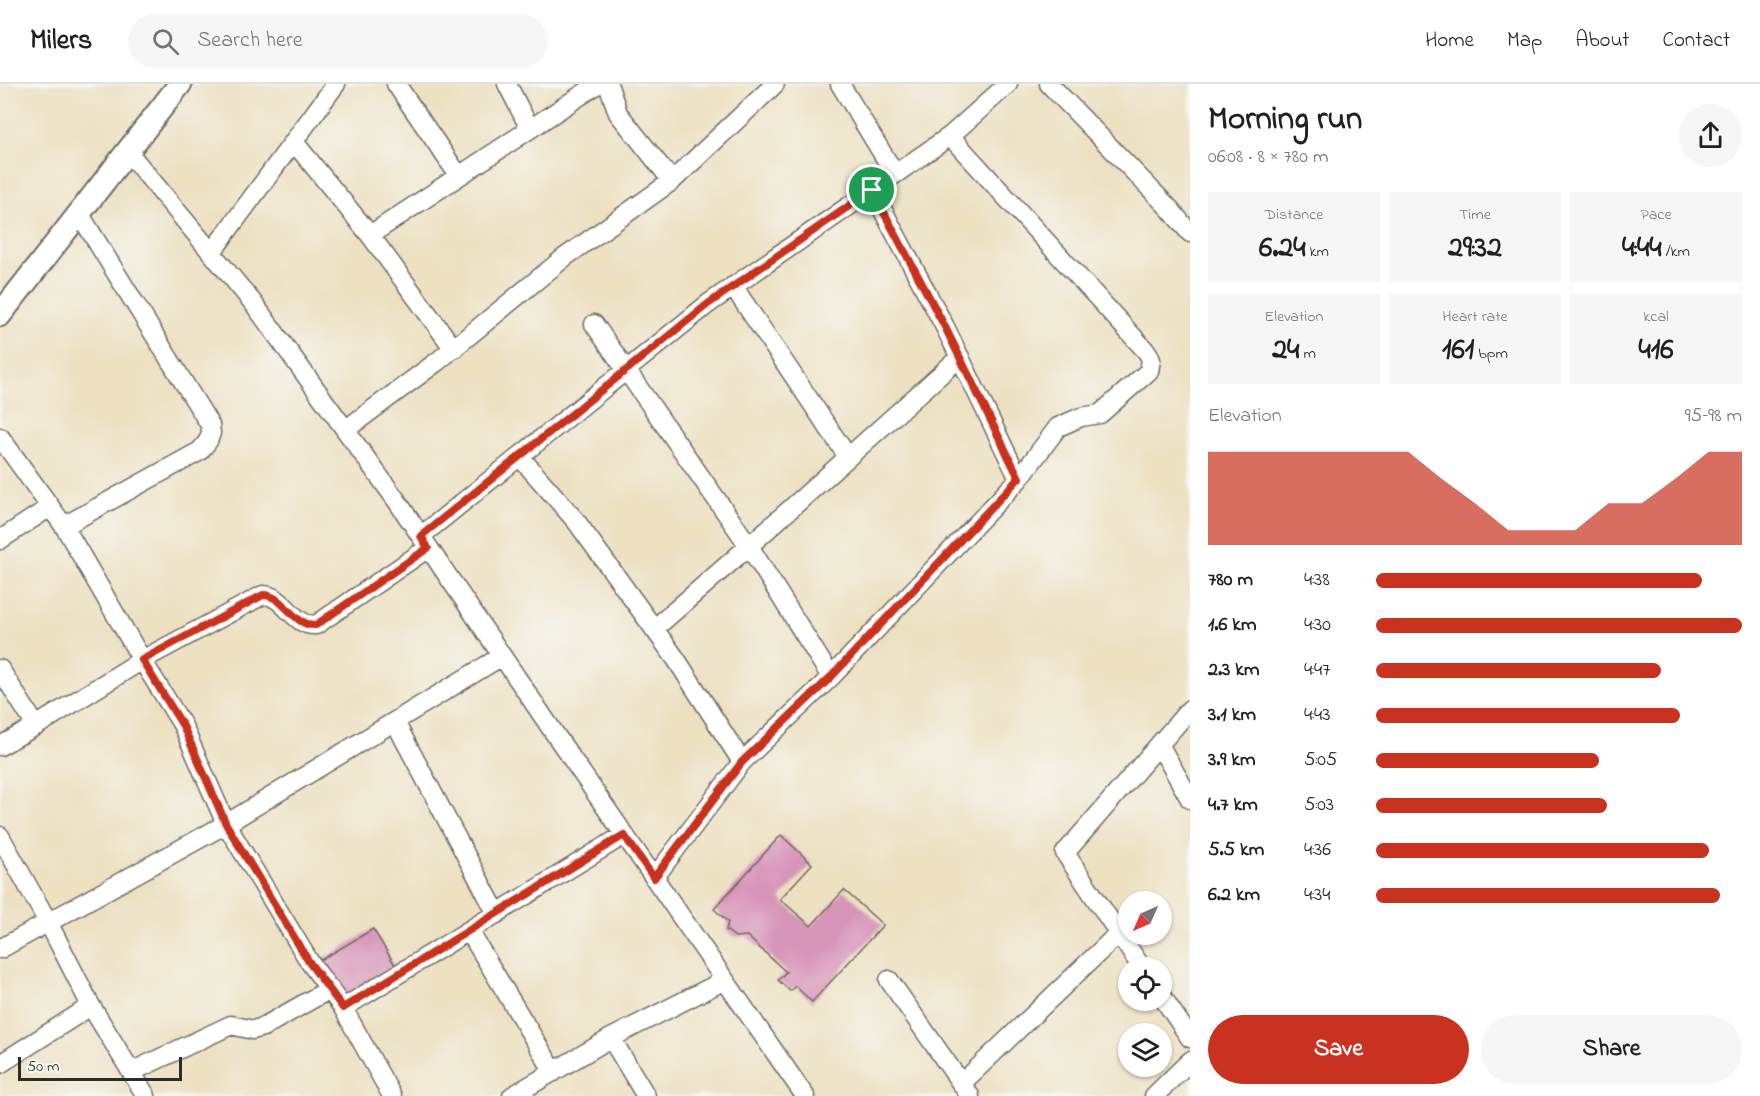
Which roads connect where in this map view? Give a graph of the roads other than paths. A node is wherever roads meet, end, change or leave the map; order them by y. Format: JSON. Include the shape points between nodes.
{"nodes":[{"id":1,"x":180,"y":84,"type":"edge"},
{"id":2,"x":336,"y":84,"type":"edge"},
{"id":3,"x":396,"y":84,"type":"edge"},
{"id":4,"x":507,"y":84,"type":"edge"},
{"id":5,"x":598,"y":84,"type":"edge"},
{"id":6,"x":608,"y":84,"type":"edge"},
{"id":7,"x":775,"y":84,"type":"edge"},
{"id":8,"x":840,"y":84,"type":"edge"},
{"id":9,"x":1008,"y":84,"type":"edge"},
{"id":10,"x":1049,"y":84,"type":"edge"},
{"id":11,"x":530,"y":129,"type":"junction"},
{"id":12,"x":950,"y":136,"type":"junction"},
{"id":13,"x":294,"y":142,"type":"junction"},
{"id":14,"x":128,"y":152,"type":"junction"},
{"id":15,"x":895,"y":174,"type":"junction"},
{"id":16,"x":459,"y":176,"type":"junction"},
{"id":17,"x":672,"y":181,"type":"junction"},
{"id":18,"x":872,"y":190,"type":"junction"},
{"id":19,"x":79,"y":213,"type":"junction"},
{"id":20,"x":1190,"y":233,"type":"edge"},
{"id":21,"x":369,"y":235,"type":"junction"},
{"id":22,"x":212,"y":252,"type":"junction"},
{"id":23,"x":733,"y":286,"type":"junction"},
{"id":24,"x":0,"y":315,"type":"edge"},
{"id":25,"x":594,"y":324,"type":"dead end"},
{"id":26,"x":454,"y":349,"type":"junction"},
{"id":27,"x":960,"y":357,"type":"junction"},
{"id":28,"x":627,"y":369,"type":"junction"},
{"id":29,"x":345,"y":430,"type":"junction"},
{"id":30,"x":0,"y":437,"type":"edge"},
{"id":31,"x":520,"y":457,"type":"junction"},
{"id":32,"x":848,"y":457,"type":"junction"},
{"id":33,"x":1019,"y":478,"type":"junction"},
{"id":34,"x":50,"y":507,"type":"junction"},
{"id":35,"x":64,"y":526,"type":"junction"},
{"id":36,"x":0,"y":540,"type":"edge"},
{"id":37,"x":425,"y":542,"type":"junction"},
{"id":38,"x":749,"y":546,"type":"junction"},
{"id":39,"x":654,"y":629,"type":"junction"},
{"id":40,"x":502,"y":656,"type":"junction"},
{"id":41,"x":142,"y":660,"type":"junction"},
{"id":42,"x":0,"y":669,"type":"edge"},
{"id":43,"x":831,"y":677,"type":"junction"},
{"id":44,"x":1190,"y":709,"type":"edge"},
{"id":45,"x":395,"y":722,"type":"junction"},
{"id":46,"x":36,"y":726,"type":"junction"},
{"id":47,"x":0,"y":746,"type":"edge"},
{"id":48,"x":1160,"y":746,"type":"junction"},
{"id":49,"x":742,"y":762,"type":"junction"},
{"id":50,"x":1190,"y":799,"type":"edge"},
{"id":51,"x":226,"y":824,"type":"junction"},
{"id":52,"x":624,"y":835,"type":"junction"},
{"id":53,"x":0,"y":836,"type":"edge"},
{"id":54,"x":654,"y":878,"type":"junction"},
{"id":55,"x":497,"y":914,"type":"junction"},
{"id":56,"x":48,"y":922,"type":"junction"},
{"id":57,"x":469,"y":931,"type":"junction"},
{"id":58,"x":1118,"y":932,"type":"edge"},
{"id":59,"x":1118,"y":934,"type":"edge"},
{"id":60,"x":0,"y":949,"type":"edge"},
{"id":61,"x":725,"y":980,"type":"junction"},
{"id":62,"x":889,"y":980,"type":"dead end"},
{"id":63,"x":330,"y":989,"type":"junction"},
{"id":64,"x":91,"y":1006,"type":"junction"},
{"id":65,"x":343,"y":1008,"type":"junction"},
{"id":66,"x":1172,"y":1011,"type":"edge"},
{"id":67,"x":610,"y":1038,"type":"junction"},
{"id":68,"x":1190,"y":1038,"type":"edge"},
{"id":69,"x":1190,"y":1061,"type":"edge"},
{"id":70,"x":0,"y":1064,"type":"edge"},
{"id":71,"x":131,"y":1072,"type":"junction"},
{"id":72,"x":554,"y":1072,"type":"junction"},
{"id":73,"x":966,"y":1090,"type":"edge"},
{"id":74,"x":146,"y":1096,"type":"edge"},
{"id":75,"x":392,"y":1096,"type":"edge"},
{"id":76,"x":512,"y":1096,"type":"edge"},
{"id":77,"x":646,"y":1096,"type":"edge"},
{"id":78,"x":805,"y":1096,"type":"edge"},
{"id":79,"x":1154,"y":1096,"type":"edge"}],
"edges":[{"from":1,"to":14,"type":"street"},
{"from":2,"to":13,"type":"street"},
{"from":3,"to":16,"type":"street"},
{"from":4,"to":11,"type":"street"},
{"from":5,"to":11,"type":"street"},
{"from":6,"to":17,"type":"street","via":[[618,113]]},
{"from":7,"to":17,"type":"street"},
{"from":8,"to":15,"type":"street"},
{"from":9,"to":12,"type":"street"},
{"from":10,"to":20,"type":"street"},
{"from":11,"to":16,"type":"street"},
{"from":12,"to":15,"type":"street"},
{"from":12,"to":33,"type":"street","via":[[1151,360],[1149,371],[1100,414],[1058,427]]},
{"from":13,"to":21,"type":"street"},
{"from":13,"to":22,"type":"street"},
{"from":14,"to":19,"type":"street"},
{"from":14,"to":22,"type":"street"},
{"from":15,"to":18,"type":"street"},
{"from":16,"to":21,"type":"street"},
{"from":17,"to":26,"type":"street","via":[[565,257]]},
{"from":18,"to":23,"type":"street"},
{"from":18,"to":27,"type":"street"},
{"from":19,"to":24,"type":"street"},
{"from":19,"to":35,"type":"street","via":[[192,393],[211,433],[200,452]]},
{"from":21,"to":26,"type":"street"},
{"from":22,"to":29,"type":"street"},
{"from":23,"to":28,"type":"street"},
{"from":23,"to":32,"type":"street"},
{"from":25,"to":28,"type":"street"},
{"from":26,"to":29,"type":"street"},
{"from":27,"to":32,"type":"street"},
{"from":27,"to":33,"type":"street"},
{"from":28,"to":31,"type":"street"},
{"from":28,"to":38,"type":"street"},
{"from":29,"to":37,"type":"street"},
{"from":30,"to":34,"type":"street"},
{"from":31,"to":37,"type":"street"},
{"from":31,"to":39,"type":"street","via":[[576,521]]},
{"from":32,"to":38,"type":"street"},
{"from":33,"to":43,"type":"street"},
{"from":34,"to":35,"type":"street"},
{"from":34,"to":36,"type":"street"},
{"from":35,"to":41,"type":"street"},
{"from":37,"to":40,"type":"street"},
{"from":37,"to":41,"type":"street","via":[[316,625],[305,624],[276,599],[263,595]]},
{"from":38,"to":39,"type":"street"},
{"from":38,"to":43,"type":"street"},
{"from":39,"to":49,"type":"street"},
{"from":40,"to":45,"type":"street"},
{"from":40,"to":52,"type":"street"},
{"from":41,"to":46,"type":"street"},
{"from":41,"to":51,"type":"street","via":[[183,726]]},
{"from":42,"to":46,"type":"street"},
{"from":43,"to":49,"type":"street"},
{"from":44,"to":48,"type":"street"},
{"from":45,"to":51,"type":"street"},
{"from":45,"to":55,"type":"street"},
{"from":46,"to":47,"type":"street"},
{"from":48,"to":50,"type":"street"},
{"from":48,"to":58,"type":"street","via":[[1065,854]]},
{"from":49,"to":54,"type":"street"},
{"from":51,"to":56,"type":"street"},
{"from":51,"to":63,"type":"street","via":[[309,962]]},
{"from":52,"to":54,"type":"street"},
{"from":52,"to":55,"type":"street"},
{"from":53,"to":56,"type":"street"},
{"from":54,"to":61,"type":"street"},
{"from":55,"to":57,"type":"street"},
{"from":56,"to":60,"type":"street"},
{"from":56,"to":64,"type":"street"},
{"from":57,"to":65,"type":"street"},
{"from":57,"to":72,"type":"street"},
{"from":59,"to":73,"type":"street"},
{"from":61,"to":67,"type":"street"},
{"from":61,"to":78,"type":"street"},
{"from":62,"to":73,"type":"street"},
{"from":63,"to":65,"type":"street"},
{"from":63,"to":71,"type":"street","via":[[263,1027],[253,1030],[231,1025]]},
{"from":64,"to":70,"type":"street"},
{"from":64,"to":71,"type":"street"},
{"from":65,"to":75,"type":"street"},
{"from":66,"to":68,"type":"street"},
{"from":67,"to":72,"type":"street"},
{"from":67,"to":77,"type":"street"},
{"from":69,"to":79,"type":"street"},
{"from":71,"to":74,"type":"street"},
{"from":72,"to":76,"type":"street"}]}
